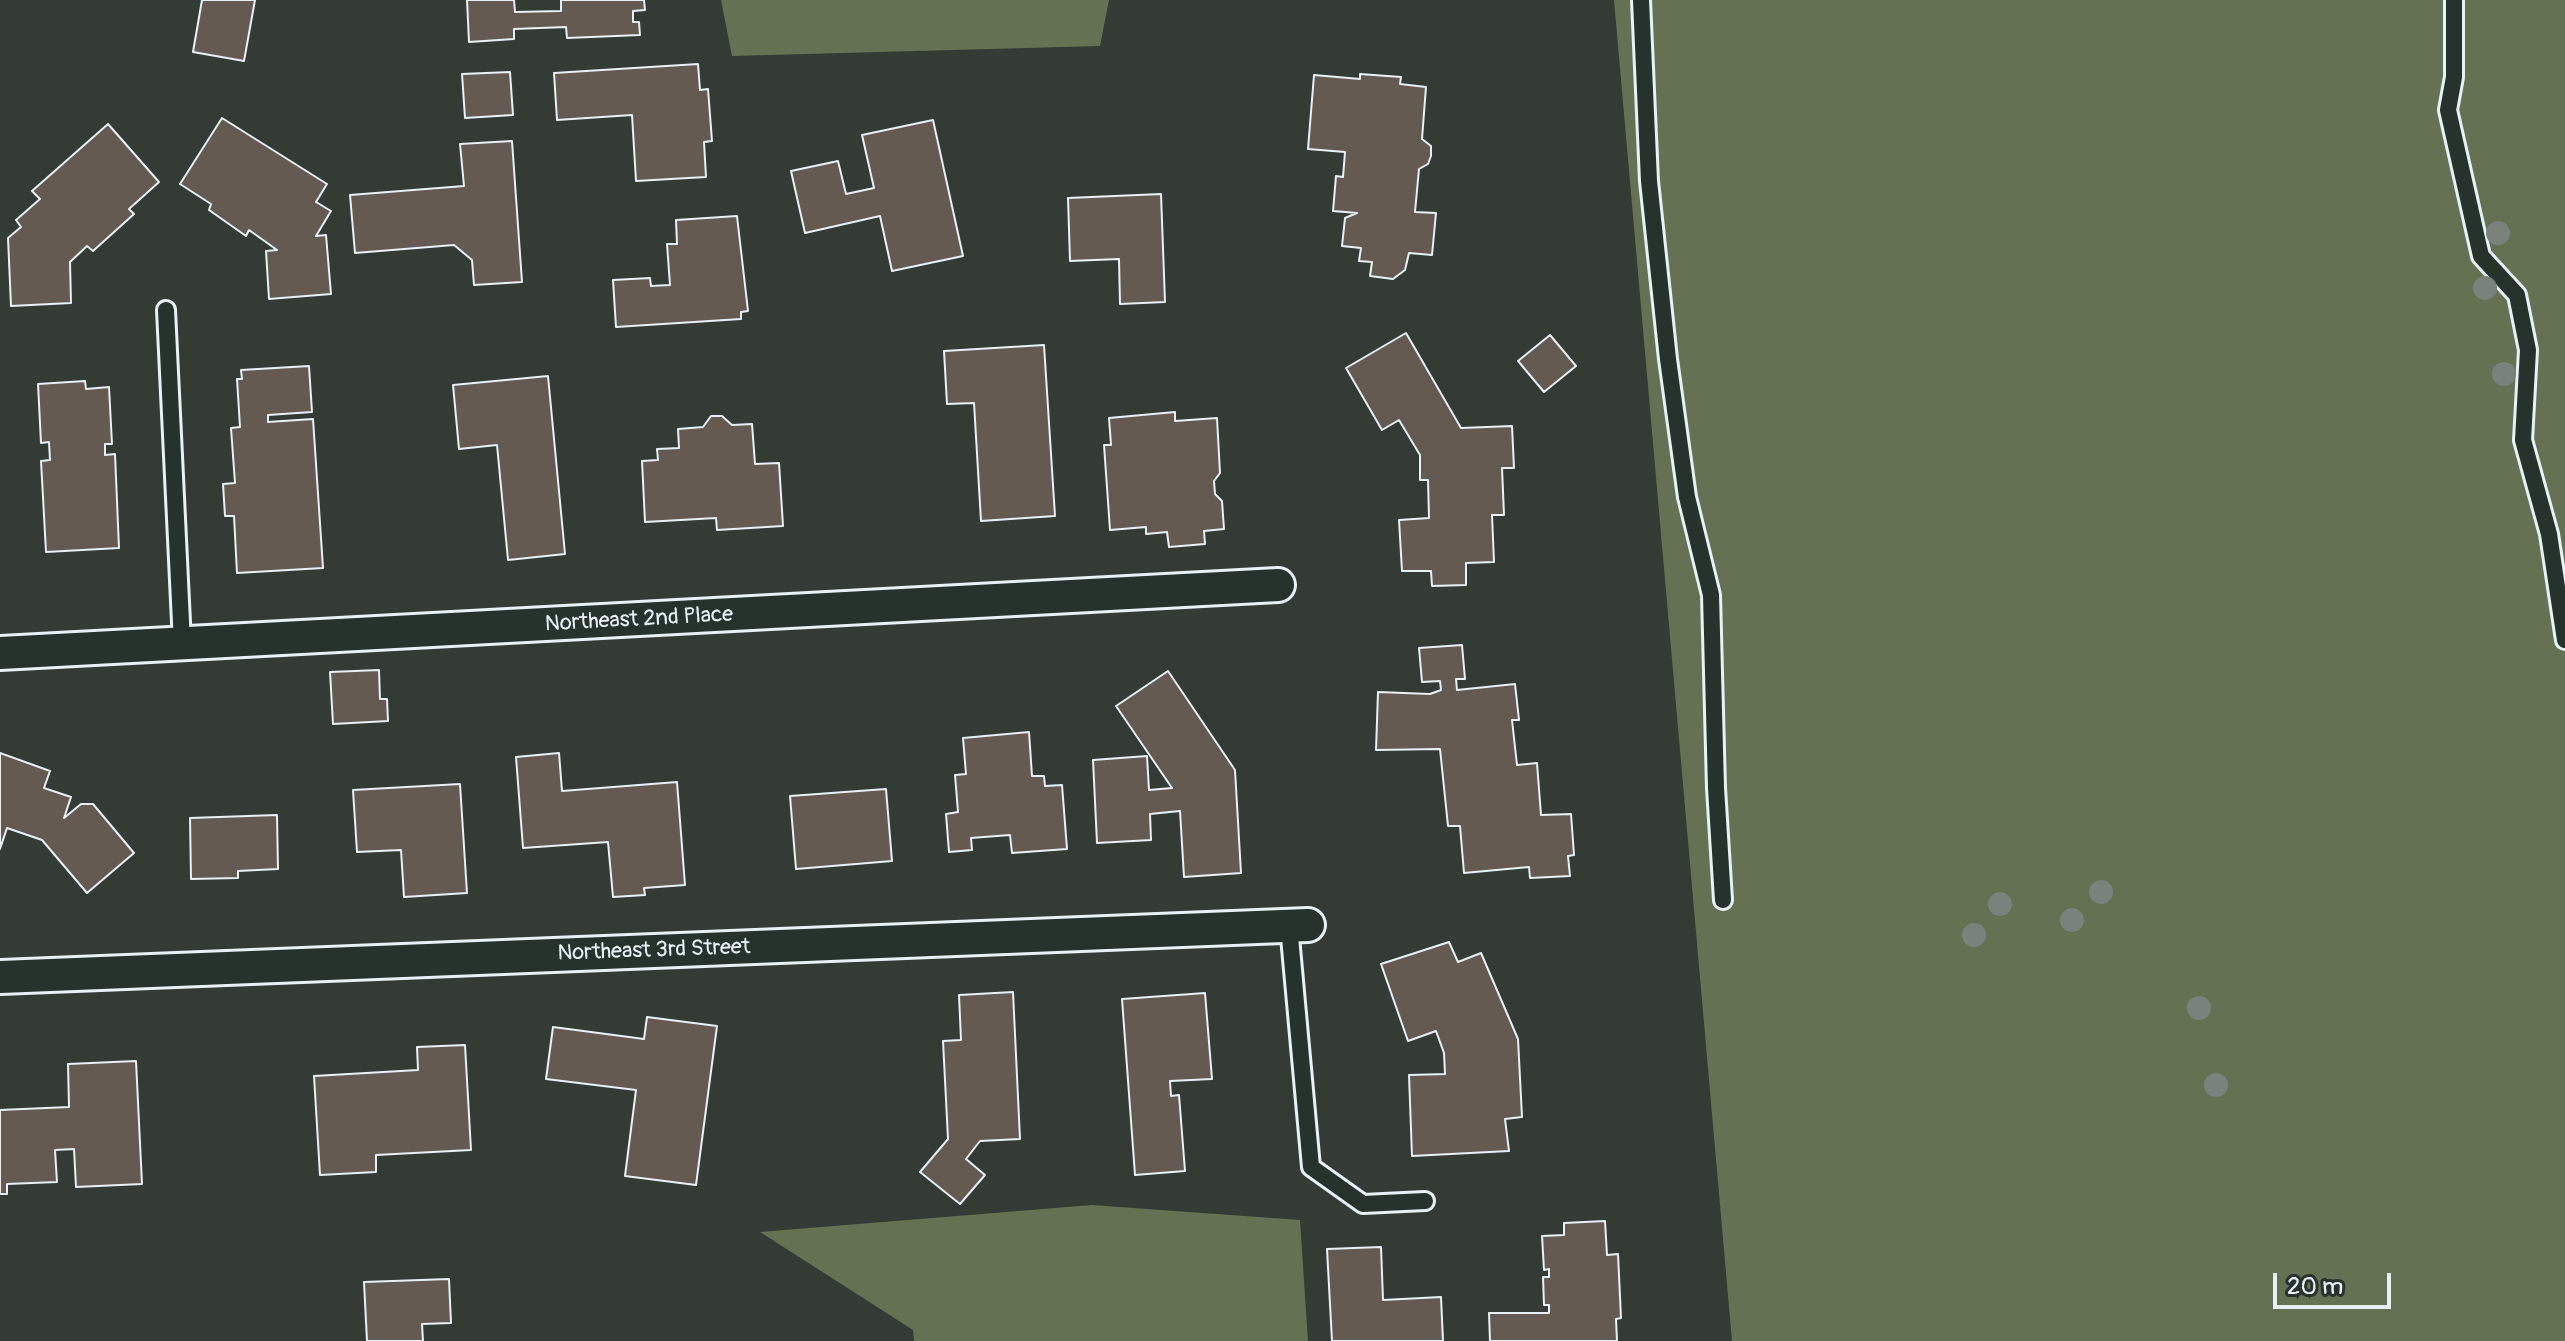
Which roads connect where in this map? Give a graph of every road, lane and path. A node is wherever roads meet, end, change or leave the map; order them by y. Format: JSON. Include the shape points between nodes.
{"nodes":[{"id":1,"x":1641,"y":0,"type":"edge"},
{"id":2,"x":2454,"y":0,"type":"edge"},
{"id":3,"x":166,"y":310,"type":"dead end"},
{"id":4,"x":1278,"y":585,"type":"dead end"},
{"id":5,"x":2565,"y":640,"type":"edge"},
{"id":6,"x":182,"y":643,"type":"junction"},
{"id":7,"x":0,"y":653,"type":"edge"},
{"id":8,"x":1723,"y":900,"type":"dead end"},
{"id":9,"x":1298,"y":926,"type":"joint"},
{"id":10,"x":0,"y":977,"type":"edge"},
{"id":11,"x":1425,"y":1201,"type":"dead end"}],
"edges":[{"from":1,"to":8,"type":"lane","via":[[1649,181],[1668,359],[1687,497],[1711,595]]},
{"from":2,"to":5,"type":"lane","via":[[2454,77],[2448,110],[2481,256],[2517,295],[2528,350],[2523,440],[2549,534]]},
{"from":3,"to":6,"type":"lane"},
{"from":4,"to":6,"type":"street","name":"Northeast 2nd Place"},
{"from":6,"to":7,"type":"street","name":"Northeast 2nd Place"},
{"from":9,"to":10,"type":"street","name":"Northeast 3rd Street"},
{"from":9,"to":11,"type":"lane","via":[[1311,1167],[1363,1204]]}]}
